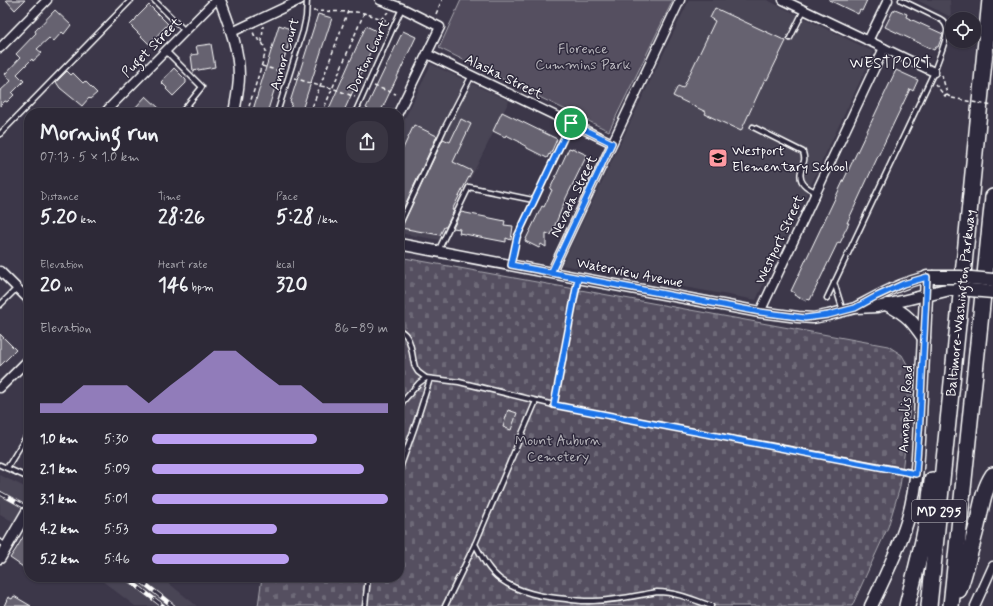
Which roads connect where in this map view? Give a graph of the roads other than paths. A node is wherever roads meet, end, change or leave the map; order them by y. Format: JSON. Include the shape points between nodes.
{"nodes":[{"id":1,"x":47,"y":0,"type":"edge"},
{"id":2,"x":131,"y":0,"type":"edge"},
{"id":3,"x":154,"y":0,"type":"edge"},
{"id":4,"x":216,"y":0,"type":"edge"},
{"id":5,"x":220,"y":0,"type":"edge"},
{"id":6,"x":300,"y":0,"type":"edge"},
{"id":7,"x":307,"y":0,"type":"edge"},
{"id":8,"x":380,"y":0,"type":"edge"},
{"id":9,"x":680,"y":0,"type":"edge"},
{"id":10,"x":783,"y":0,"type":"edge"},
{"id":11,"x":888,"y":0,"type":"edge"},
{"id":12,"x":901,"y":0,"type":"edge"},
{"id":13,"x":988,"y":4,"type":"edge"},
{"id":14,"x":402,"y":8,"type":"junction"},
{"id":15,"x":804,"y":10,"type":"junction"},
{"id":16,"x":186,"y":31,"type":"junction"},
{"id":17,"x":232,"y":32,"type":"junction"},
{"id":18,"x":790,"y":38,"type":"dead end"},
{"id":19,"x":868,"y":40,"type":"junction"},
{"id":20,"x":0,"y":48,"type":"edge"},
{"id":21,"x":884,"y":48,"type":"junction"},
{"id":22,"x":166,"y":51,"type":"junction"},
{"id":23,"x":427,"y":54,"type":"junction"},
{"id":24,"x":938,"y":72,"type":"junction"},
{"id":25,"x":472,"y":75,"type":"junction"},
{"id":26,"x":25,"y":108,"type":"edge"},
{"id":27,"x":109,"y":108,"type":"edge"},
{"id":28,"x":185,"y":108,"type":"edge"},
{"id":29,"x":235,"y":108,"type":"edge"},
{"id":30,"x":279,"y":108,"type":"edge"},
{"id":31,"x":357,"y":108,"type":"edge"},
{"id":32,"x":401,"y":108,"type":"edge"},
{"id":33,"x":24,"y":109,"type":"edge"},
{"id":34,"x":571,"y":123,"type":"junction"},
{"id":35,"x":753,"y":127,"type":"dead end"},
{"id":36,"x":0,"y":134,"type":"edge"},
{"id":37,"x":612,"y":143,"type":"junction"},
{"id":38,"x":816,"y":192,"type":"junction"},
{"id":39,"x":993,"y":197,"type":"edge"},
{"id":40,"x":533,"y":200,"type":"junction"},
{"id":41,"x":992,"y":203,"type":"edge"},
{"id":42,"x":993,"y":207,"type":"edge"},
{"id":43,"x":404,"y":215,"type":"edge"},
{"id":44,"x":404,"y":245,"type":"edge"},
{"id":45,"x":438,"y":251,"type":"junction"},
{"id":46,"x":511,"y":265,"type":"junction"},
{"id":47,"x":0,"y":271,"type":"edge"},
{"id":48,"x":551,"y":273,"type":"junction"},
{"id":49,"x":930,"y":277,"type":"junction"},
{"id":50,"x":578,"y":278,"type":"junction"},
{"id":51,"x":993,"y":280,"type":"edge"},
{"id":52,"x":834,"y":281,"type":"junction"},
{"id":53,"x":17,"y":288,"type":"junction"},
{"id":54,"x":993,"y":292,"type":"edge"},
{"id":55,"x":929,"y":294,"type":"junction"},
{"id":56,"x":24,"y":295,"type":"edge"},
{"id":57,"x":827,"y":298,"type":"dead end"},
{"id":58,"x":0,"y":305,"type":"edge"},
{"id":59,"x":888,"y":305,"type":"junction"},
{"id":60,"x":855,"y":308,"type":"junction"},
{"id":61,"x":843,"y":311,"type":"junction"},
{"id":62,"x":760,"y":312,"type":"junction"},
{"id":63,"x":404,"y":332,"type":"edge"},
{"id":64,"x":924,"y":338,"type":"junction"},
{"id":65,"x":24,"y":364,"type":"edge"},
{"id":66,"x":428,"y":378,"type":"junction"},
{"id":67,"x":0,"y":388,"type":"edge"},
{"id":68,"x":404,"y":400,"type":"edge"},
{"id":69,"x":536,"y":402,"type":"junction"},
{"id":70,"x":554,"y":405,"type":"junction"},
{"id":71,"x":949,"y":417,"type":"junction"},
{"id":72,"x":24,"y":440,"type":"edge"},
{"id":73,"x":404,"y":457,"type":"edge"},
{"id":74,"x":0,"y":465,"type":"edge"},
{"id":75,"x":7,"y":468,"type":"junction"},
{"id":76,"x":916,"y":474,"type":"junction"},
{"id":77,"x":993,"y":475,"type":"edge"},
{"id":78,"x":24,"y":476,"type":"edge"},
{"id":79,"x":24,"y":515,"type":"edge"},
{"id":80,"x":3,"y":544,"type":"edge"},
{"id":81,"x":475,"y":544,"type":"junction"},
{"id":82,"x":0,"y":558,"type":"edge"},
{"id":83,"x":993,"y":566,"type":"edge"},
{"id":84,"x":367,"y":582,"type":"edge"},
{"id":85,"x":365,"y":606,"type":"edge"},
{"id":86,"x":445,"y":606,"type":"edge"},
{"id":87,"x":711,"y":606,"type":"edge"},
{"id":88,"x":871,"y":606,"type":"edge"},
{"id":89,"x":907,"y":606,"type":"edge"},
{"id":90,"x":929,"y":606,"type":"edge"},
{"id":91,"x":952,"y":606,"type":"edge"},
{"id":92,"x":975,"y":606,"type":"edge"}],
"edges":[{"from":1,"to":20,"type":"street"},
{"from":2,"to":26,"type":"lane"},
{"from":3,"to":16,"type":"lane"},
{"from":4,"to":16,"type":"street","name":"Puget Street"},
{"from":5,"to":17,"type":"street"},
{"from":6,"to":17,"type":"street"},
{"from":7,"to":30,"type":"lane","name":"Annor Court","via":[[303,31]]},
{"from":8,"to":14,"type":"street"},
{"from":9,"to":37,"type":"street","name":"Nevada Street"},
{"from":10,"to":15,"type":"street"},
{"from":11,"to":19,"type":"street"},
{"from":12,"to":24,"type":"lane","via":[[945,22],[946,38]]},
{"from":13,"to":71,"type":"highway","name":"Baltimore-Washington Parkway","number":"MD 295"},
{"from":14,"to":23,"type":"street","via":[[440,27]]},
{"from":14,"to":31,"type":"lane","name":"Dorton Court"},
{"from":15,"to":18,"type":"lane"},
{"from":15,"to":19,"type":"street"},
{"from":16,"to":22,"type":"street","name":"Puget Street"},
{"from":17,"to":29,"type":"street","via":[[239,76]]},
{"from":19,"to":21,"type":"street"},
{"from":21,"to":24,"type":"street"},
{"from":21,"to":38,"type":"street","name":"Westport Street"},
{"from":22,"to":27,"type":"street","name":"Puget Street"},
{"from":22,"to":28,"type":"lane","via":[[202,87]]},
{"from":23,"to":25,"type":"street","name":"Alaska Street"},
{"from":23,"to":32,"type":"street"},
{"from":24,"to":52,"type":"lane"},
{"from":25,"to":34,"type":"street","name":"Alaska Street"},
{"from":25,"to":43,"type":"lane"},
{"from":33,"to":36,"type":"lane"},
{"from":34,"to":37,"type":"street","name":"Alaska Street"},
{"from":34,"to":40,"type":"lane"},
{"from":35,"to":38,"type":"lane","via":[[803,152],[805,160],[801,176],[806,187]]},
{"from":37,"to":48,"type":"street","name":"Nevada Street"},
{"from":38,"to":62,"type":"street","name":"Westport Street"},
{"from":39,"to":41,"type":"highway","name":"Baltimore-Washington Parkway","number":"MD 295"},
{"from":40,"to":45,"type":"lane","via":[[469,187]]},
{"from":40,"to":46,"type":"lane","via":[[517,237]]},
{"from":41,"to":42,"type":"highway"},
{"from":41,"to":91,"type":"highway","name":"Baltimore-Washington Parkway","number":"MD 295"},
{"from":44,"to":45,"type":"street","name":"Waterview Avenue"},
{"from":45,"to":46,"type":"street","name":"Waterview Avenue"},
{"from":46,"to":48,"type":"street","name":"Waterview Avenue"},
{"from":47,"to":53,"type":"street"},
{"from":48,"to":50,"type":"street","name":"Waterview Avenue"},
{"from":49,"to":51,"type":"main road","name":"Waterview Avenue","bridge":true,"via":[[960,276]]},
{"from":49,"to":55,"type":"main road","name":"Annapolis Road"},
{"from":49,"to":60,"type":"street","name":"Waterview Avenue","via":[[903,284]]},
{"from":50,"to":62,"type":"street","name":"Waterview Avenue"},
{"from":50,"to":70,"type":"lane"},
{"from":52,"to":57,"type":"lane"},
{"from":52,"to":61,"type":"lane"},
{"from":53,"to":56,"type":"street"},
{"from":53,"to":58,"type":"lane"},
{"from":54,"to":55,"type":"main road","name":"Waterview Avenue","bridge":true,"via":[[950,289]]},
{"from":55,"to":59,"type":"street","name":"Waterview Avenue"},
{"from":55,"to":64,"type":"main road","name":"Annapolis Road"},
{"from":59,"to":60,"type":"street","name":"Waterview Avenue"},
{"from":59,"to":64,"type":"main road","via":[[909,317]]},
{"from":60,"to":61,"type":"street","name":"Waterview Avenue"},
{"from":61,"to":62,"type":"street","name":"Waterview Avenue","via":[[805,318]]},
{"from":63,"to":66,"type":"lane","via":[[408,336],[415,367]]},
{"from":64,"to":76,"type":"main road","name":"Annapolis Road"},
{"from":65,"to":67,"type":"street"},
{"from":66,"to":68,"type":"lane","via":[[419,383]]},
{"from":66,"to":69,"type":"lane","via":[[459,382]]},
{"from":66,"to":73,"type":"lane"},
{"from":69,"to":70,"type":"lane"},
{"from":69,"to":81,"type":"lane"},
{"from":70,"to":76,"type":"lane"},
{"from":71,"to":89,"type":"highway","via":[[933,472],[926,528]]},
{"from":71,"to":90,"type":"highway","name":"Baltimore-Washington Parkway","number":"MD 295"},
{"from":72,"to":75,"type":"lane"},
{"from":74,"to":75,"type":"lane"},
{"from":75,"to":78,"type":"lane"},
{"from":76,"to":88,"type":"main road","name":"Annapolis Road","via":[[909,512],[897,550]]},
{"from":77,"to":91,"type":"highway","via":[[985,494],[966,570]]},
{"from":79,"to":80,"type":"street"},
{"from":80,"to":82,"type":"street"},
{"from":81,"to":86,"type":"lane"},
{"from":81,"to":87,"type":"lane","via":[[486,564],[500,578],[512,587],[532,594],[585,601],[665,592]]},
{"from":83,"to":92,"type":"street"},
{"from":84,"to":85,"type":"lane"}]}
